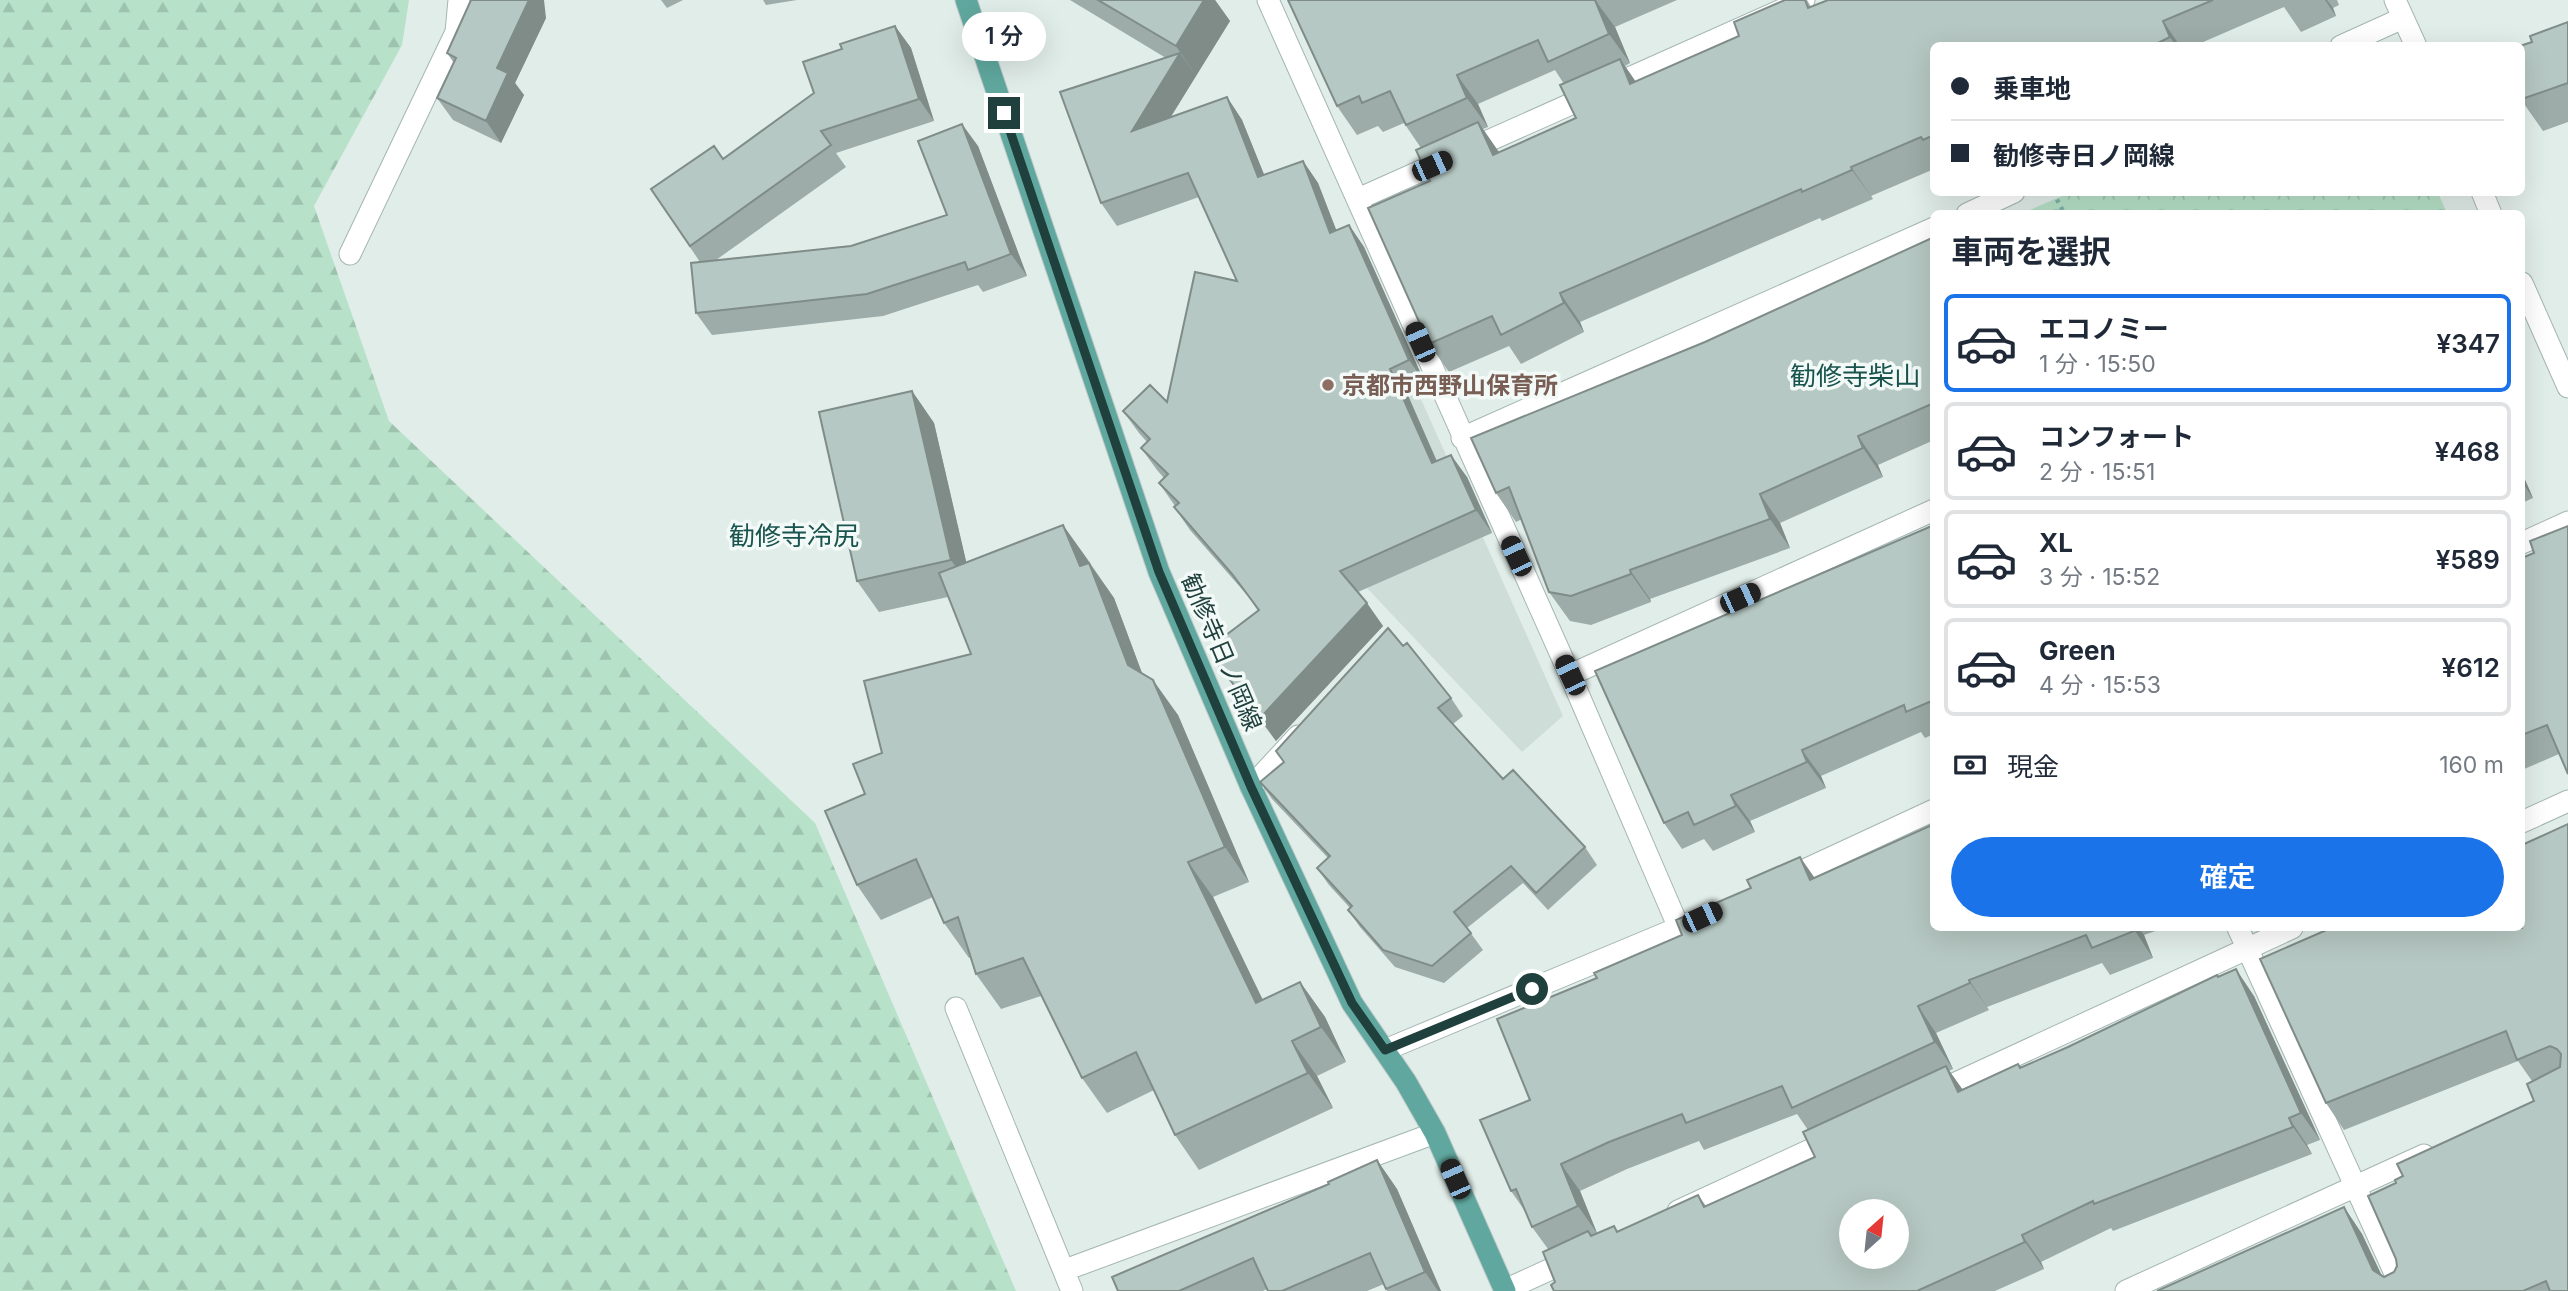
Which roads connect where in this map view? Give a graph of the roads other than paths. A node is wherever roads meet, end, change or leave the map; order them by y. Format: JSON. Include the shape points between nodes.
{"nodes":[{"id":1,"x":459,"y":0,"type":"edge"},
{"id":2,"x":966,"y":0,"type":"edge"},
{"id":3,"x":1268,"y":0,"type":"edge"},
{"id":4,"x":1804,"y":0,"type":"edge"},
{"id":5,"x":2399,"y":9,"type":"edge"},
{"id":6,"x":2347,"y":42,"type":"edge"},
{"id":7,"x":2414,"y":42,"type":"edge"},
{"id":8,"x":2005,"y":196,"type":"edge"},
{"id":9,"x":1358,"y":199,"type":"junction"},
{"id":10,"x":1976,"y":210,"type":"edge"},
{"id":11,"x":1930,"y":230,"type":"edge"},
{"id":12,"x":350,"y":254,"type":"dead end"},
{"id":13,"x":2525,"y":290,"type":"edge"},
{"id":14,"x":2568,"y":387,"type":"edge"},
{"id":15,"x":1462,"y":438,"type":"junction"},
{"id":16,"x":1930,"y":512,"type":"edge"},
{"id":17,"x":2568,"y":522,"type":"edge"},
{"id":18,"x":2525,"y":542,"type":"edge"},
{"id":19,"x":1570,"y":675,"type":"junction"},
{"id":20,"x":1308,"y":726,"type":"edge"},
{"id":21,"x":1251,"y":787,"type":"junction"},
{"id":22,"x":2568,"y":801,"type":"edge"},
{"id":23,"x":1930,"y":812,"type":"edge"},
{"id":24,"x":2525,"y":821,"type":"edge"},
{"id":25,"x":1764,"y":889,"type":"edge"},
{"id":26,"x":1703,"y":917,"type":"edge"},
{"id":27,"x":1679,"y":928,"type":"junction"},
{"id":28,"x":2240,"y":931,"type":"edge"},
{"id":29,"x":2285,"y":931,"type":"edge"},
{"id":30,"x":2248,"y":948,"type":"junction"},
{"id":31,"x":956,"y":1008,"type":"dead end"},
{"id":32,"x":1385,"y":1050,"type":"junction"},
{"id":33,"x":1908,"y":1105,"type":"edge"},
{"id":34,"x":1857,"y":1128,"type":"edge"},
{"id":35,"x":1435,"y":1133,"type":"junction"},
{"id":36,"x":2443,"y":1146,"type":"edge"},
{"id":37,"x":2356,"y":1187,"type":"junction"},
{"id":38,"x":1656,"y":1221,"type":"edge"},
{"id":39,"x":1593,"y":1250,"type":"edge"},
{"id":40,"x":1065,"y":1270,"type":"junction"},
{"id":41,"x":1072,"y":1291,"type":"edge"},
{"id":42,"x":1505,"y":1291,"type":"edge"},
{"id":43,"x":2126,"y":1291,"type":"edge"},
{"id":44,"x":2403,"y":1291,"type":"edge"}],
"edges":[{"from":1,"to":12,"type":"street","via":[[456,32]]},
{"from":2,"to":21,"type":"main road","name":"勧修寺日ノ岡線","via":[[1159,572]]},
{"from":3,"to":9,"type":"street"},
{"from":4,"to":9,"type":"street"},
{"from":5,"to":6,"type":"street"},
{"from":5,"to":7,"type":"street"},
{"from":8,"to":10,"type":"street"},
{"from":9,"to":15,"type":"street"},
{"from":11,"to":15,"type":"street"},
{"from":13,"to":14,"type":"street"},
{"from":15,"to":19,"type":"street"},
{"from":16,"to":19,"type":"street"},
{"from":17,"to":18,"type":"street"},
{"from":19,"to":27,"type":"street"},
{"from":20,"to":21,"type":"street"},
{"from":21,"to":32,"type":"main road","name":"勧修寺日ノ岡線","via":[[1352,1003]]},
{"from":22,"to":24,"type":"street"},
{"from":23,"to":25,"type":"street"},
{"from":26,"to":27,"type":"street"},
{"from":27,"to":32,"type":"street"},
{"from":28,"to":30,"type":"street"},
{"from":29,"to":30,"type":"street"},
{"from":30,"to":33,"type":"street"},
{"from":30,"to":37,"type":"street"},
{"from":31,"to":40,"type":"street"},
{"from":32,"to":35,"type":"main road","name":"勧修寺日ノ岡線"},
{"from":34,"to":38,"type":"street"},
{"from":35,"to":40,"type":"street"},
{"from":35,"to":42,"type":"main road","name":"勧修寺日ノ岡線"},
{"from":36,"to":37,"type":"street"},
{"from":37,"to":43,"type":"street"},
{"from":37,"to":44,"type":"street"},
{"from":39,"to":42,"type":"street"},
{"from":40,"to":41,"type":"street"}]}
